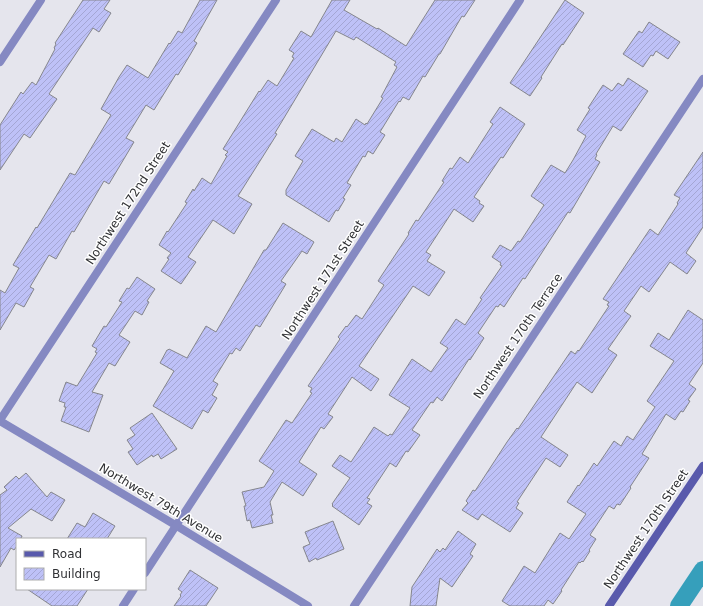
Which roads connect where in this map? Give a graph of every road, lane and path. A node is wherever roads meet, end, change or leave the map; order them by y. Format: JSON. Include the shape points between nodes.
{"nodes":[{"id":1,"x":41,"y":0,"type":"edge"},
{"id":2,"x":276,"y":0,"type":"edge"},
{"id":3,"x":520,"y":0,"type":"edge"},
{"id":4,"x":0,"y":62,"type":"edge"},
{"id":5,"x":703,"y":78,"type":"edge"},
{"id":6,"x":0,"y":420,"type":"edge"},
{"id":7,"x":703,"y":466,"type":"edge"},
{"id":8,"x":177,"y":526,"type":"junction"},
{"id":9,"x":146,"y":572,"type":"edge"},
{"id":10,"x":133,"y":590,"type":"edge"},
{"id":11,"x":123,"y":606,"type":"edge"},
{"id":12,"x":308,"y":606,"type":"edge"},
{"id":13,"x":354,"y":606,"type":"edge"},
{"id":14,"x":609,"y":606,"type":"edge"}],
"edges":[{"from":1,"to":4,"type":"street"},
{"from":2,"to":6,"type":"street","name":"Northwest 172nd Street"},
{"from":3,"to":8,"type":"street","name":"Northwest 171st Street"},
{"from":5,"to":13,"type":"street","name":"Northwest 170th Terrace"},
{"from":6,"to":8,"type":"street","name":"Northwest 79th Avenue"},
{"from":7,"to":14,"type":"street","name":"Northwest 170th Street"},
{"from":8,"to":9,"type":"street","name":"Northwest 171st Street"},
{"from":8,"to":12,"type":"street","name":"Northwest 79th Avenue"},
{"from":10,"to":11,"type":"street"}]}
